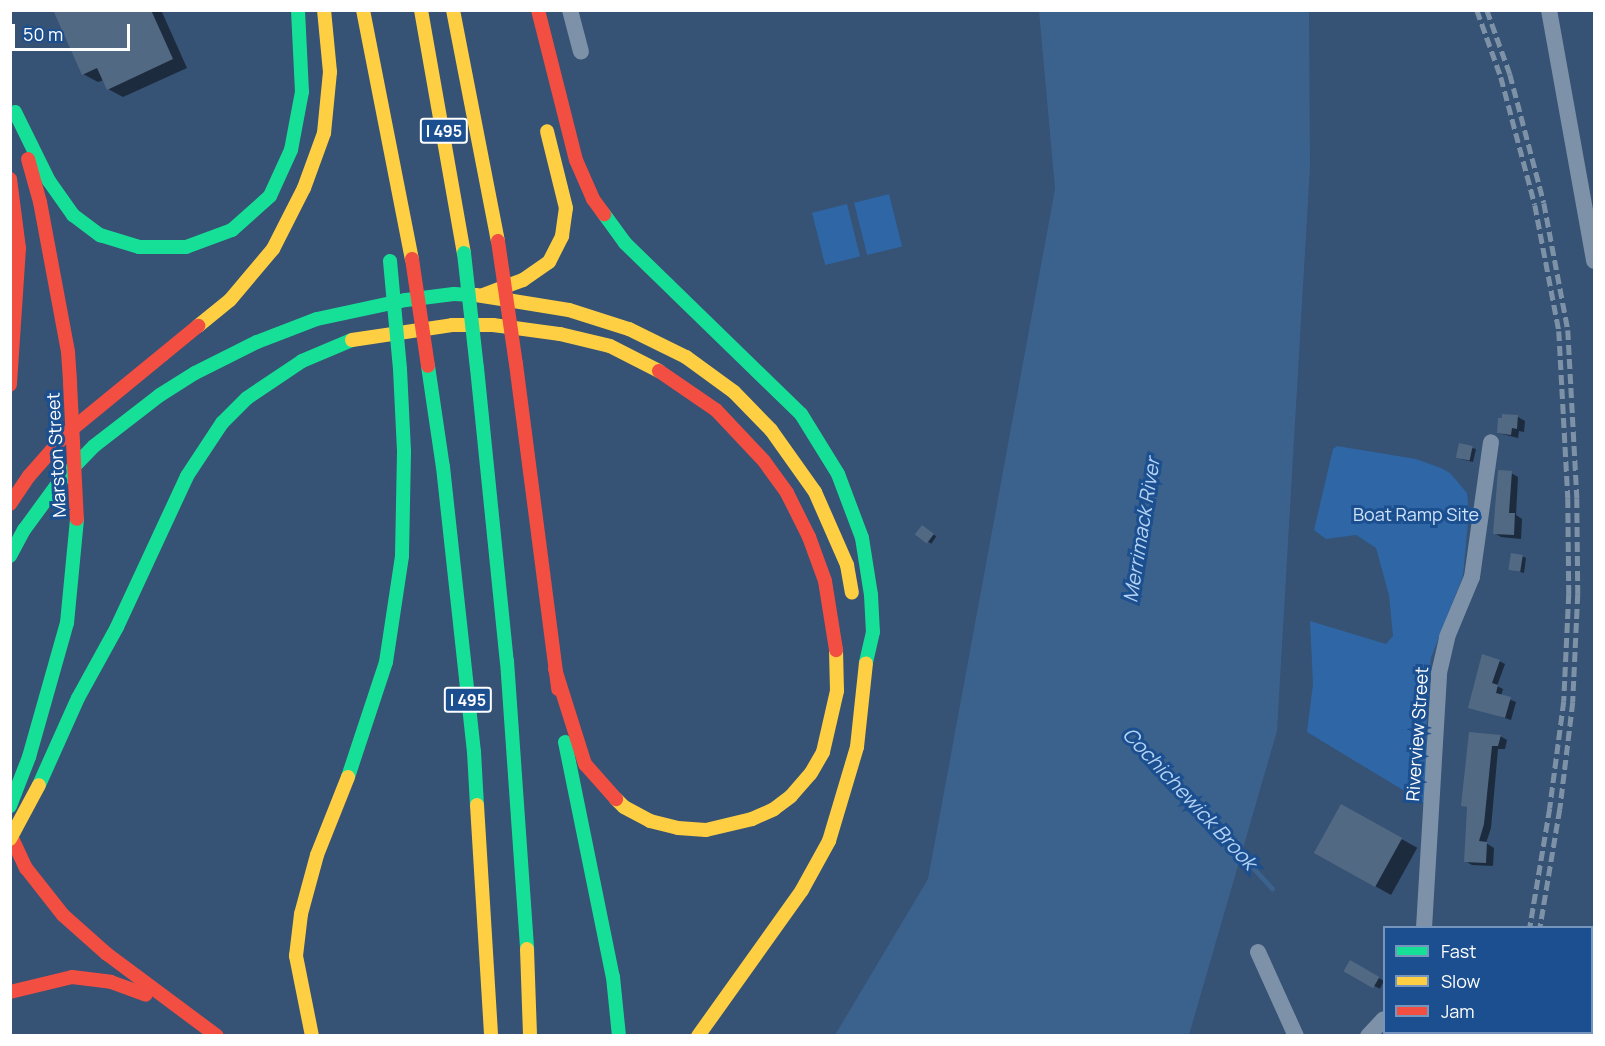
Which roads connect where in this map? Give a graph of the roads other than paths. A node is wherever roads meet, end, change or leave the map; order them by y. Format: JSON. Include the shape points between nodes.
{"nodes":[{"id":1,"x":298,"y":10,"type":"edge"},
{"id":2,"x":324,"y":10,"type":"edge"},
{"id":3,"x":363,"y":10,"type":"edge"},
{"id":4,"x":421,"y":10,"type":"edge"},
{"id":5,"x":453,"y":10,"type":"edge"},
{"id":6,"x":538,"y":10,"type":"edge"},
{"id":7,"x":570,"y":10,"type":"edge"},
{"id":8,"x":1549,"y":10,"type":"edge"},
{"id":9,"x":581,"y":52,"type":"dead end"},
{"id":10,"x":380,"y":88,"type":"junction"},
{"id":11,"x":13,"y":106,"type":"edge"},
{"id":12,"x":543,"y":115,"type":"dead end"},
{"id":13,"x":373,"y":129,"type":"dead end"},
{"id":14,"x":10,"y":179,"type":"edge"},
{"id":15,"x":13,"y":210,"type":"edge"},
{"id":16,"x":49,"y":254,"type":"junction"},
{"id":17,"x":389,"y":255,"type":"dead end"},
{"id":18,"x":1594,"y":261,"type":"edge"},
{"id":19,"x":483,"y":295,"type":"junction"},
{"id":20,"x":11,"y":377,"type":"edge"},
{"id":21,"x":1491,"y":442,"type":"dead end"},
{"id":22,"x":10,"y":504,"type":"edge"},
{"id":23,"x":10,"y":556,"type":"edge"},
{"id":24,"x":855,"y":610,"type":"dead end"},
{"id":25,"x":858,"y":628,"type":"dead end"},
{"id":26,"x":865,"y":667,"type":"junction"},
{"id":27,"x":555,"y":669,"type":"junction"},
{"id":28,"x":10,"y":806,"type":"edge"},
{"id":29,"x":10,"y":834,"type":"edge"},
{"id":30,"x":10,"y":839,"type":"edge"},
{"id":31,"x":1425,"y":926,"type":"edge"},
{"id":32,"x":1258,"y":952,"type":"dead end"},
{"id":33,"x":10,"y":992,"type":"edge"},
{"id":34,"x":184,"y":1011,"type":"junction"},
{"id":35,"x":1383,"y":1020,"type":"edge"},
{"id":36,"x":217,"y":1035,"type":"edge"},
{"id":37,"x":312,"y":1035,"type":"edge"},
{"id":38,"x":491,"y":1035,"type":"edge"},
{"id":39,"x":530,"y":1035,"type":"edge"},
{"id":40,"x":619,"y":1035,"type":"edge"},
{"id":41,"x":698,"y":1035,"type":"edge"},
{"id":42,"x":1296,"y":1035,"type":"edge"},
{"id":43,"x":1368,"y":1035,"type":"edge"}],
"edges":[{"from":1,"to":11,"type":"main road","via":[[302,92],[291,150],[270,196],[232,230],[186,247],[140,247],[100,236],[73,215],[49,181]]},
{"from":2,"to":22,"type":"main road","via":[[330,72],[324,133],[304,188],[273,249],[230,300],[66,434]]},
{"from":3,"to":10,"type":"main road","number":"I 495"},
{"from":4,"to":39,"type":"main road","number":"I 495","bridge":true,"via":[[464,253],[477,368],[507,661]]},
{"from":5,"to":27,"type":"main road","bridge":true,"via":[[498,241]]},
{"from":6,"to":26,"type":"main road","via":[[576,160],[593,199],[625,243],[801,414],[838,474],[862,538],[871,595],[873,632]]},
{"from":7,"to":9,"type":"street"},
{"from":8,"to":18,"type":"street"},
{"from":10,"to":13,"type":"main road"},
{"from":10,"to":38,"type":"main road","number":"I 495","bridge":true,"via":[[412,259],[443,467],[474,752]]},
{"from":11,"to":16,"type":"main road","name":"Marston Street","via":[[40,202]]},
{"from":12,"to":19,"type":"main road","via":[[566,208],[562,236],[549,262],[523,280]]},
{"from":14,"to":15,"type":"main road"},
{"from":15,"to":16,"type":"main road","via":[[33,223]]},
{"from":15,"to":20,"type":"main road","via":[[19,248]]},
{"from":16,"to":28,"type":"main road","name":"Marston Street","bridge":true,"via":[[68,352],[77,519],[67,623],[29,757]]},
{"from":17,"to":37,"type":"main road","bridge":true,"via":[[404,451],[402,556],[386,662],[357,754],[317,855],[301,914],[296,956]]},
{"from":19,"to":23,"type":"main road","via":[[406,300],[317,319],[256,342],[195,373],[94,446],[59,482]]},
{"from":19,"to":24,"type":"main road","via":[[569,310],[629,329],[686,357],[734,392],[771,430],[819,499],[847,566]]},
{"from":21,"to":31,"type":"street","name":"Riverview Street","via":[[1472,577],[1447,637],[1439,673]]},
{"from":25,"to":26,"type":"main road"},
{"from":26,"to":41,"type":"main road","via":[[857,747],[829,841],[802,890]]},
{"from":27,"to":30,"type":"main road","bridge":true,"via":[[585,764],[624,807],[650,821],[706,830],[752,819],[783,802],[810,774],[823,752],[835,709],[838,667],[833,617],[819,558],[787,493],[758,453],[716,410],[666,374],[610,346],[493,325],[452,325],[376,334],[302,361],[248,398],[222,423],[187,476],[126,609]]},
{"from":27,"to":40,"type":"main road","via":[[567,756],[613,977]]},
{"from":29,"to":34,"type":"main road","via":[[26,868],[63,915],[107,954]]},
{"from":32,"to":42,"type":"street"},
{"from":33,"to":34,"type":"main road","via":[[72,977],[111,982]]},
{"from":34,"to":36,"type":"main road"},
{"from":35,"to":43,"type":"street"}]}
